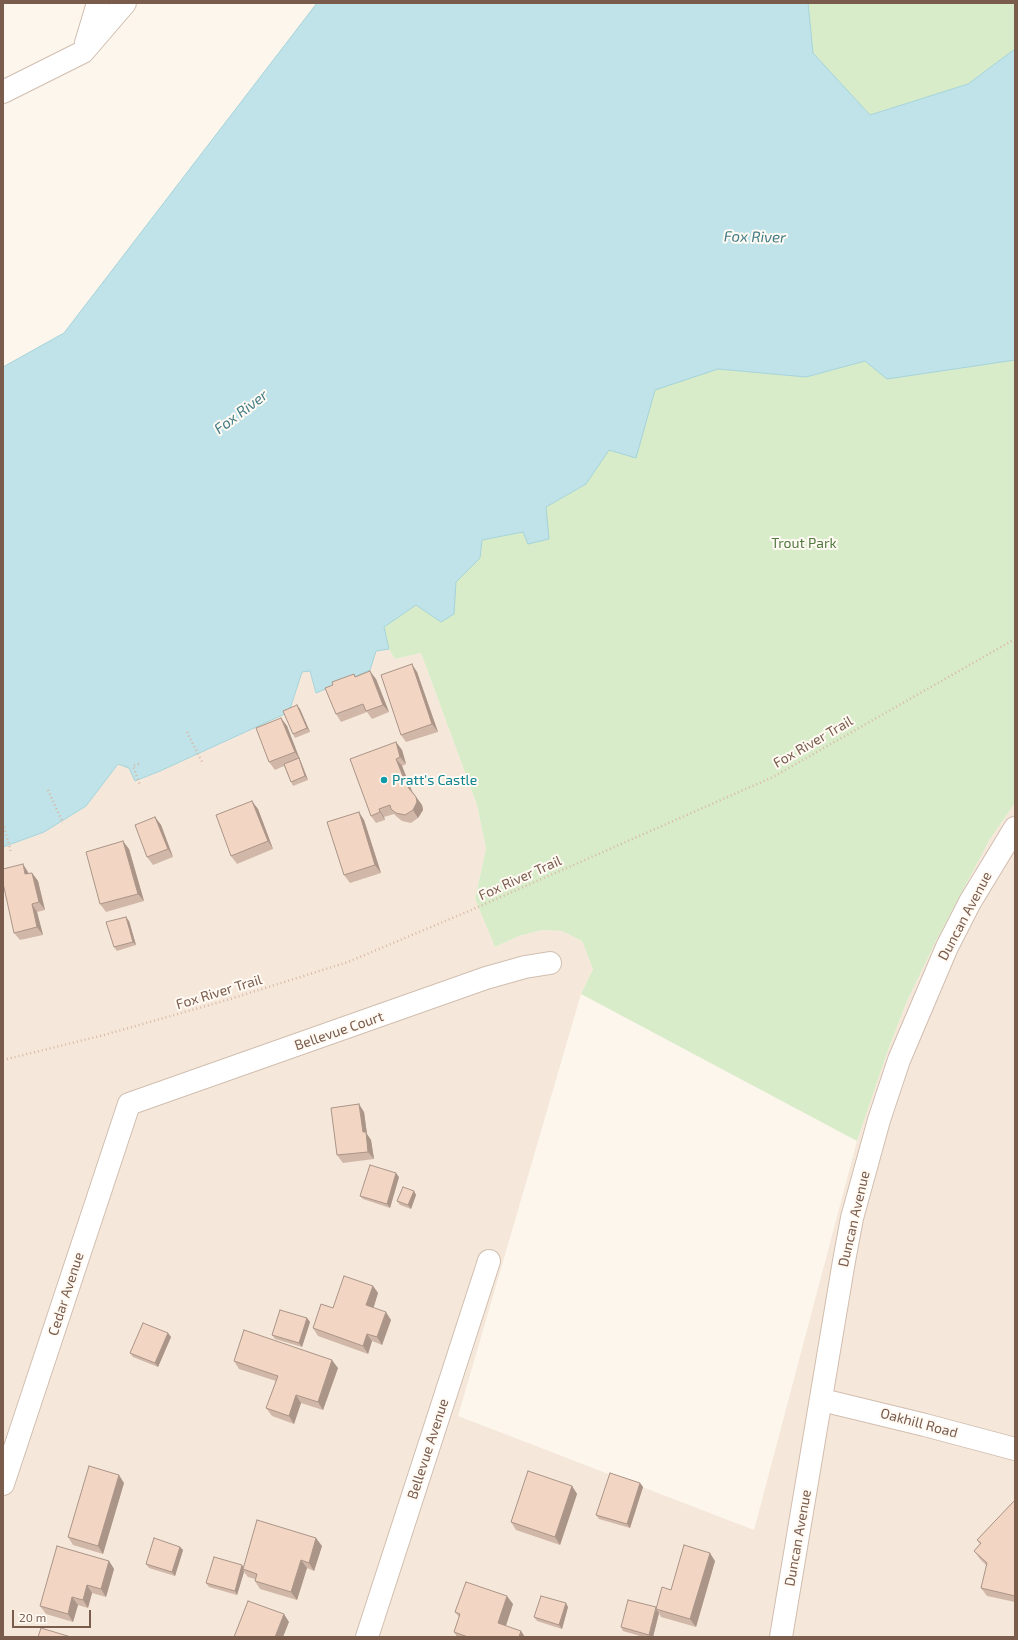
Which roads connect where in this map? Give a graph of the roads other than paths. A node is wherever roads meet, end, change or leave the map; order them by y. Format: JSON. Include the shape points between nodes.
{"nodes":[{"id":1,"x":98,"y":3,"type":"edge"},
{"id":2,"x":125,"y":3,"type":"edge"},
{"id":3,"x":83,"y":52,"type":"junction"},
{"id":4,"x":3,"y":92,"type":"edge"},
{"id":5,"x":1015,"y":828,"type":"edge"},
{"id":6,"x":550,"y":963,"type":"dead end"},
{"id":7,"x":129,"y":1104,"type":"joint"},
{"id":8,"x":489,"y":1261,"type":"dead end"},
{"id":9,"x":822,"y":1400,"type":"junction"},
{"id":10,"x":1015,"y":1449,"type":"edge"},
{"id":11,"x":3,"y":1484,"type":"edge"},
{"id":12,"x":367,"y":1637,"type":"edge"},
{"id":13,"x":781,"y":1637,"type":"edge"}],
"edges":[{"from":1,"to":3,"type":"street"},
{"from":2,"to":3,"type":"street"},
{"from":3,"to":4,"type":"street"},
{"from":5,"to":9,"type":"street","name":"Duncan Avenue","via":[[970,902],[947,947],[890,1083],[852,1218]]},
{"from":6,"to":7,"type":"street","name":"Bellevue Court","via":[[486,978]]},
{"from":7,"to":11,"type":"street","name":"Cedar Avenue"},
{"from":8,"to":12,"type":"street","name":"Bellevue Avenue"},
{"from":9,"to":10,"type":"street","name":"Oakhill Road"},
{"from":9,"to":13,"type":"street","name":"Duncan Avenue"}]}
